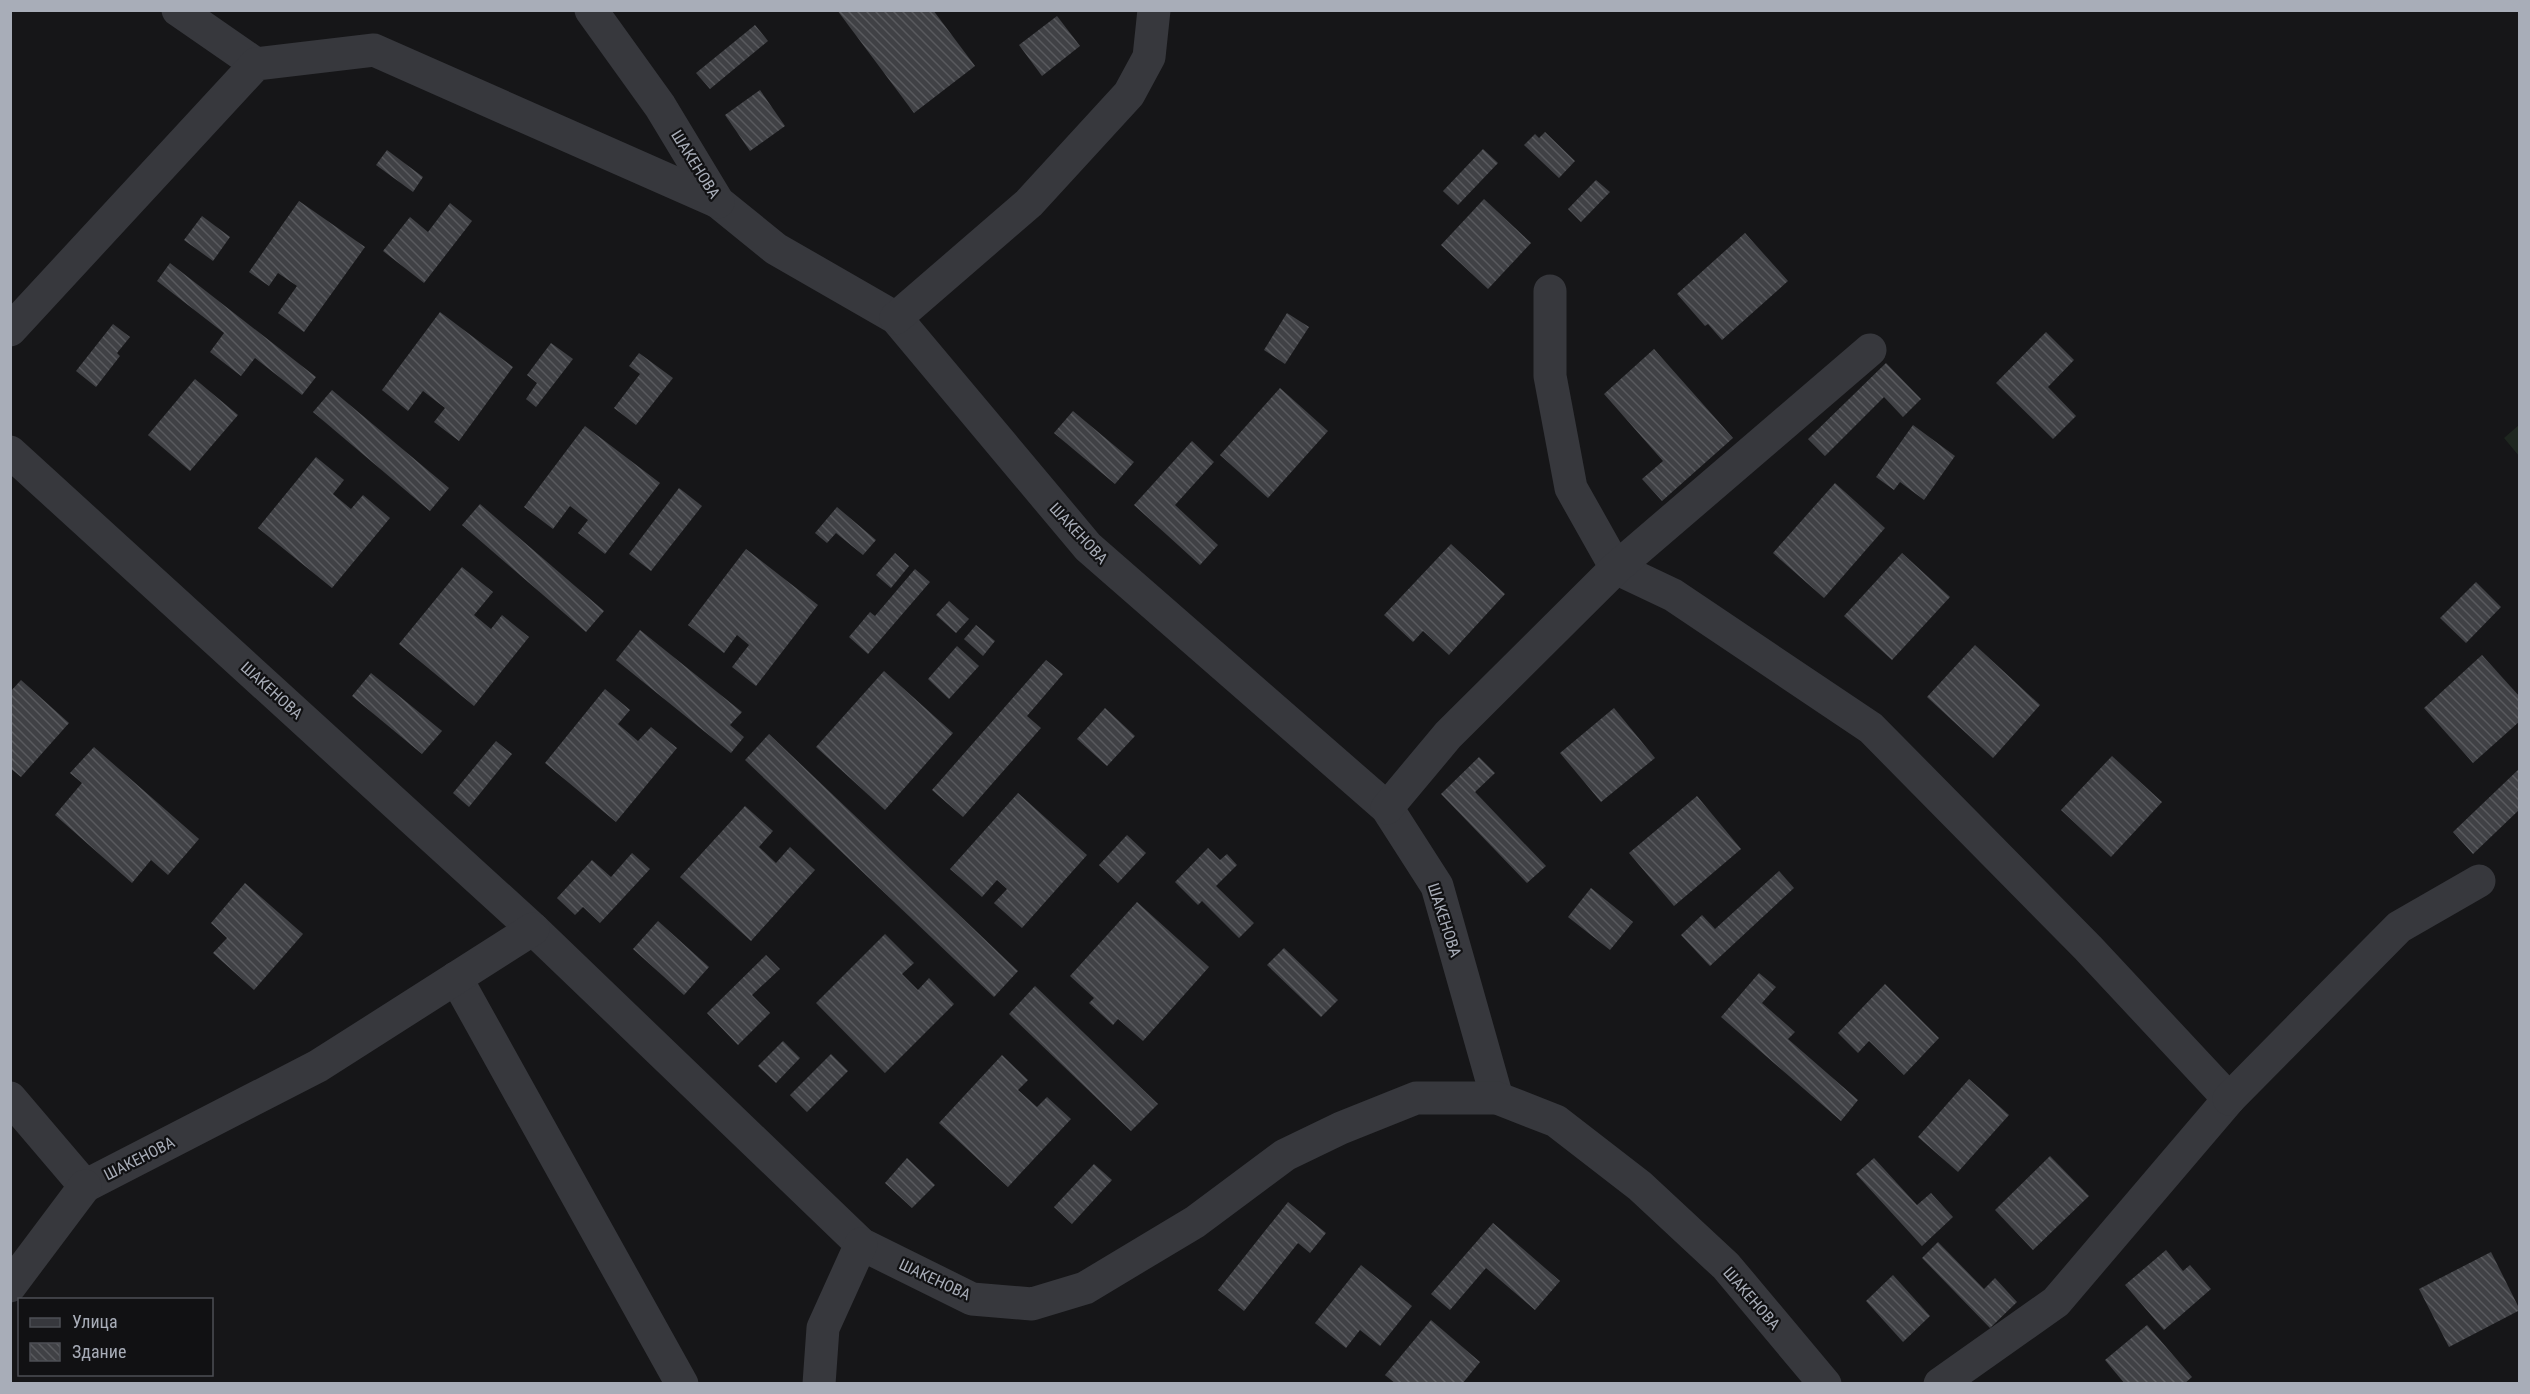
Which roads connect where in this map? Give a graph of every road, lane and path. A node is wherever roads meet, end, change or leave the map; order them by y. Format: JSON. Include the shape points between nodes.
{"nodes":[{"id":1,"x":178,"y":10,"type":"edge"},
{"id":2,"x":591,"y":10,"type":"edge"},
{"id":3,"x":1154,"y":10,"type":"edge"},
{"id":4,"x":255,"y":64,"type":"junction"},
{"id":5,"x":718,"y":202,"type":"junction"},
{"id":6,"x":1550,"y":291,"type":"dead end"},
{"id":7,"x":896,"y":318,"type":"junction"},
{"id":8,"x":10,"y":330,"type":"edge"},
{"id":9,"x":1870,"y":350,"type":"dead end"},
{"id":10,"x":10,"y":452,"type":"edge"},
{"id":11,"x":1616,"y":568,"type":"junction"},
{"id":12,"x":1387,"y":808,"type":"junction"},
{"id":13,"x":2479,"y":881,"type":"dead end"},
{"id":14,"x":533,"y":929,"type":"junction"},
{"id":15,"x":456,"y":978,"type":"junction"},
{"id":16,"x":10,"y":1098,"type":"edge"},
{"id":17,"x":1497,"y":1098,"type":"junction"},
{"id":18,"x":2229,"y":1100,"type":"junction"},
{"id":19,"x":85,"y":1186,"type":"junction"},
{"id":20,"x":861,"y":1244,"type":"junction"},
{"id":21,"x":10,"y":1286,"type":"edge"},
{"id":22,"x":682,"y":1383,"type":"edge"},
{"id":23,"x":819,"y":1383,"type":"edge"},
{"id":24,"x":1825,"y":1383,"type":"edge"},
{"id":25,"x":1940,"y":1383,"type":"edge"}],
"edges":[{"from":1,"to":4,"type":"street"},
{"from":2,"to":5,"type":"street","name":"ШАКЕНОВА","via":[[660,106]]},
{"from":3,"to":7,"type":"street","via":[[1149,57],[1129,94],[1029,203]]},
{"from":4,"to":5,"type":"street","via":[[374,50]]},
{"from":4,"to":8,"type":"street"},
{"from":5,"to":7,"type":"street","name":"ШАКЕНОВА","via":[[776,249]]},
{"from":6,"to":11,"type":"street","via":[[1550,376],[1571,488]]},
{"from":7,"to":12,"type":"street","name":"ШАКЕНОВА","via":[[1088,548]]},
{"from":9,"to":11,"type":"street"},
{"from":10,"to":14,"type":"street","name":"ШАКЕНОВА"},
{"from":11,"to":12,"type":"street","via":[[1448,735]]},
{"from":11,"to":18,"type":"street","via":[[1673,595],[1871,728],[2088,948]]},
{"from":12,"to":17,"type":"street","name":"ШАКЕНОВА","via":[[1437,886]]},
{"from":13,"to":18,"type":"street","via":[[2399,927]]},
{"from":14,"to":15,"type":"street","name":"ШАКЕНОВА"},
{"from":14,"to":20,"type":"street","name":"ШАКЕНОВА"},
{"from":15,"to":19,"type":"street","name":"ШАКЕНОВА","via":[[318,1066]]},
{"from":15,"to":22,"type":"street"},
{"from":16,"to":19,"type":"street","name":"ШАКЕНОВА"},
{"from":17,"to":20,"type":"street","name":"ШАКЕНОВА","via":[[1416,1098],[1341,1128],[1285,1155],[1195,1222],[1084,1288],[1032,1304],[972,1299]]},
{"from":17,"to":24,"type":"street","name":"ШАКЕНОВА","via":[[1556,1120],[1640,1186],[1726,1266]]},
{"from":18,"to":25,"type":"street","via":[[2056,1302]]},
{"from":19,"to":21,"type":"street","name":"ШАКЕНОВА"},
{"from":20,"to":23,"type":"street","via":[[823,1328]]}]}
